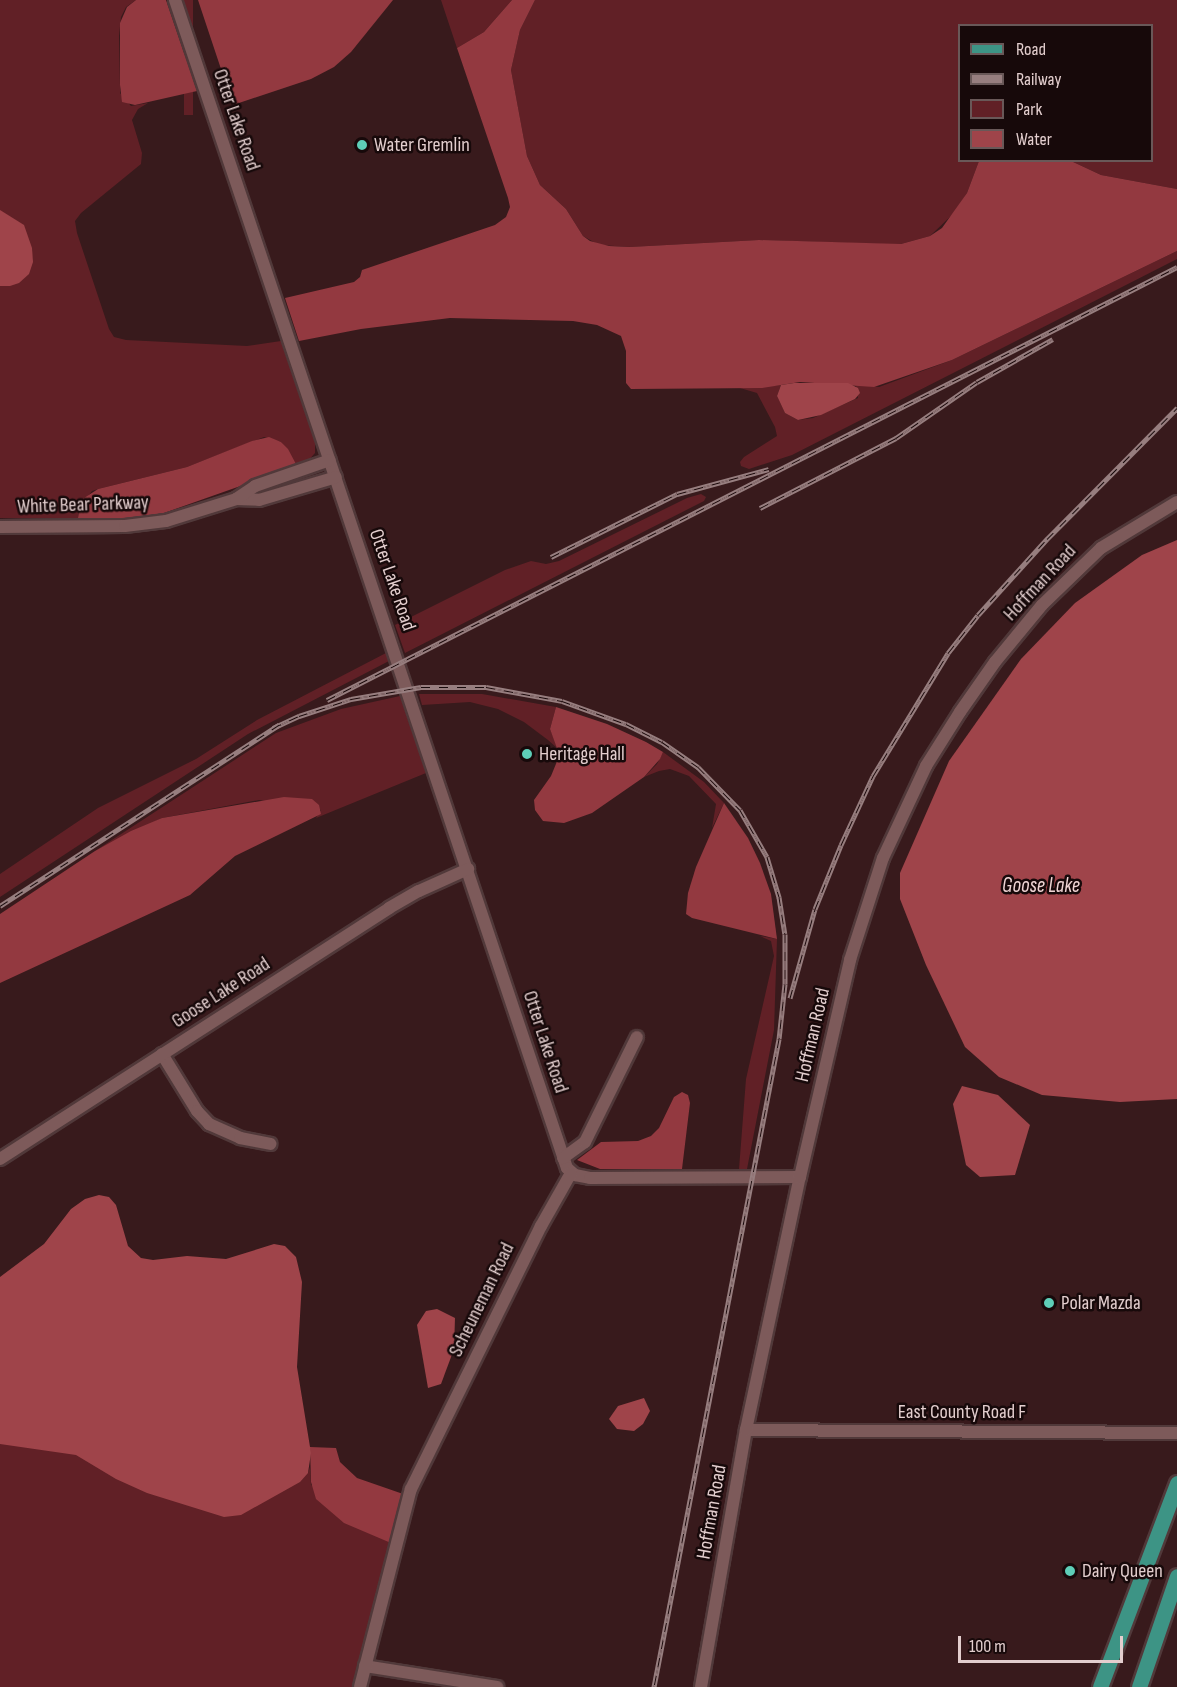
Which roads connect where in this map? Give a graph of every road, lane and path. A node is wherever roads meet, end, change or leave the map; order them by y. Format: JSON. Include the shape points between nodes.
{"nodes":[{"id":1,"x":175,"y":0,"type":"edge"},
{"id":2,"x":330,"y":460,"type":"junction"},
{"id":3,"x":336,"y":477,"type":"junction"},
{"id":4,"x":236,"y":499,"type":"junction"},
{"id":5,"x":1177,"y":502,"type":"edge"},
{"id":6,"x":0,"y":526,"type":"edge"},
{"id":7,"x":468,"y":869,"type":"junction"},
{"id":8,"x":637,"y":1037,"type":"dead end"},
{"id":9,"x":162,"y":1054,"type":"junction"},
{"id":10,"x":270,"y":1144,"type":"dead end"},
{"id":11,"x":563,"y":1158,"type":"junction"},
{"id":12,"x":0,"y":1160,"type":"edge"},
{"id":13,"x":571,"y":1173,"type":"junction"},
{"id":14,"x":800,"y":1177,"type":"junction"},
{"id":15,"x":746,"y":1430,"type":"junction"},
{"id":16,"x":1177,"y":1433,"type":"edge"},
{"id":17,"x":1177,"y":1483,"type":"edge"},
{"id":18,"x":1177,"y":1576,"type":"edge"},
{"id":19,"x":364,"y":1666,"type":"junction"},
{"id":20,"x":360,"y":1687,"type":"edge"},
{"id":21,"x":497,"y":1687,"type":"edge"},
{"id":22,"x":700,"y":1687,"type":"edge"},
{"id":23,"x":1100,"y":1687,"type":"edge"},
{"id":24,"x":1139,"y":1687,"type":"edge"}],
"edges":[{"from":1,"to":2,"type":"street","name":"Otter Lake Road"},
{"from":2,"to":3,"type":"street","name":"Otter Lake Road"},
{"from":2,"to":4,"type":"street","name":"White Bear Parkway","via":[[255,486]]},
{"from":3,"to":4,"type":"street","name":"White Bear Parkway","via":[[259,500]]},
{"from":3,"to":7,"type":"street","name":"Otter Lake Road"},
{"from":4,"to":6,"type":"street","name":"White Bear Parkway","via":[[144,525]]},
{"from":5,"to":14,"type":"street","name":"Hoffman Road","via":[[1101,548],[1042,604],[995,662],[926,766],[902,812],[869,894]]},
{"from":7,"to":9,"type":"street","name":"Goose Lake Road","via":[[394,904]]},
{"from":7,"to":11,"type":"street","name":"Otter Lake Road"},
{"from":8,"to":11,"type":"street","via":[[585,1142]]},
{"from":9,"to":10,"type":"street","via":[[208,1124],[240,1138]]},
{"from":9,"to":12,"type":"street","name":"Goose Lake Road"},
{"from":11,"to":13,"type":"street","name":"Otter Lake Road"},
{"from":13,"to":14,"type":"street","via":[[590,1178]]},
{"from":13,"to":19,"type":"street","name":"Scheuneman Road","via":[[411,1489]]},
{"from":14,"to":15,"type":"street","name":"Hoffman Road"},
{"from":15,"to":16,"type":"street","name":"East County Road F"},
{"from":15,"to":22,"type":"street","name":"Hoffman Road"},
{"from":17,"to":23,"type":"main road"},
{"from":18,"to":24,"type":"main road"},
{"from":19,"to":20,"type":"street","name":"Scheuneman Road"},
{"from":19,"to":21,"type":"street"}]}
